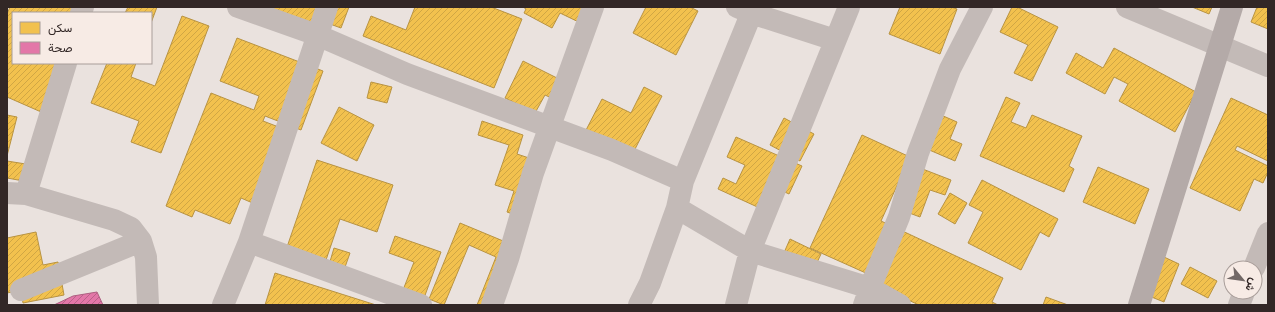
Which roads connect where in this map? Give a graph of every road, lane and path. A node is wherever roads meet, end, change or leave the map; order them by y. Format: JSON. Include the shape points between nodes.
{"nodes":[{"id":1,"x":238,"y":7,"type":"edge"},
{"id":2,"x":327,"y":7,"type":"edge"},
{"id":3,"x":593,"y":7,"type":"edge"},
{"id":4,"x":849,"y":7,"type":"edge"},
{"id":5,"x":982,"y":7,"type":"edge"},
{"id":6,"x":1127,"y":7,"type":"edge"},
{"id":7,"x":1232,"y":7,"type":"edge"},
{"id":8,"x":747,"y":9,"type":"edge"},
{"id":9,"x":317,"y":35,"type":"junction"},
{"id":10,"x":835,"y":40,"type":"junction"},
{"id":11,"x":1220,"y":46,"type":"junction"},
{"id":12,"x":66,"y":64,"type":"edge"},
{"id":13,"x":1268,"y":66,"type":"edge"},
{"id":14,"x":550,"y":127,"type":"junction"},
{"id":15,"x":683,"y":181,"type":"junction"},
{"id":16,"x":17,"y":194,"type":"edge"},
{"id":17,"x":677,"y":208,"type":"junction"},
{"id":18,"x":1268,"y":233,"type":"edge"},
{"id":19,"x":140,"y":241,"type":"junction"},
{"id":20,"x":249,"y":242,"type":"junction"},
{"id":21,"x":750,"y":251,"type":"junction"},
{"id":22,"x":1257,"y":260,"type":"edge"},
{"id":23,"x":21,"y":290,"type":"dead end"},
{"id":24,"x":867,"y":296,"type":"edge"},
{"id":25,"x":408,"y":303,"type":"edge"},
{"id":26,"x":148,"y":305,"type":"edge"},
{"id":27,"x":223,"y":305,"type":"edge"},
{"id":28,"x":492,"y":305,"type":"edge"},
{"id":29,"x":639,"y":305,"type":"edge"},
{"id":30,"x":736,"y":305,"type":"edge"},
{"id":31,"x":900,"y":305,"type":"edge"},
{"id":32,"x":1139,"y":305,"type":"edge"}],
"edges":[{"from":1,"to":9,"type":"street"},
{"from":2,"to":9,"type":"street"},
{"from":3,"to":14,"type":"street"},
{"from":4,"to":10,"type":"street"},
{"from":5,"to":24,"type":"street","via":[[950,69],[918,153],[899,217]]},
{"from":6,"to":11,"type":"street"},
{"from":7,"to":11,"type":"main road"},
{"from":8,"to":10,"type":"street"},
{"from":8,"to":15,"type":"street"},
{"from":9,"to":14,"type":"street","via":[[407,74]]},
{"from":9,"to":20,"type":"street"},
{"from":10,"to":21,"type":"street"},
{"from":11,"to":13,"type":"street"},
{"from":11,"to":32,"type":"main road"},
{"from":12,"to":16,"type":"street"},
{"from":14,"to":15,"type":"street","via":[[612,150]]},
{"from":14,"to":28,"type":"street"},
{"from":15,"to":17,"type":"street"},
{"from":16,"to":19,"type":"street","via":[[114,220],[131,228]]},
{"from":17,"to":21,"type":"street"},
{"from":17,"to":29,"type":"street","via":[[650,283]]},
{"from":18,"to":22,"type":"street"},
{"from":19,"to":23,"type":"street"},
{"from":19,"to":26,"type":"street","via":[[146,257]]},
{"from":20,"to":25,"type":"street"},
{"from":20,"to":27,"type":"street"},
{"from":21,"to":24,"type":"street"},
{"from":21,"to":30,"type":"street"},
{"from":24,"to":31,"type":"street"}]}
